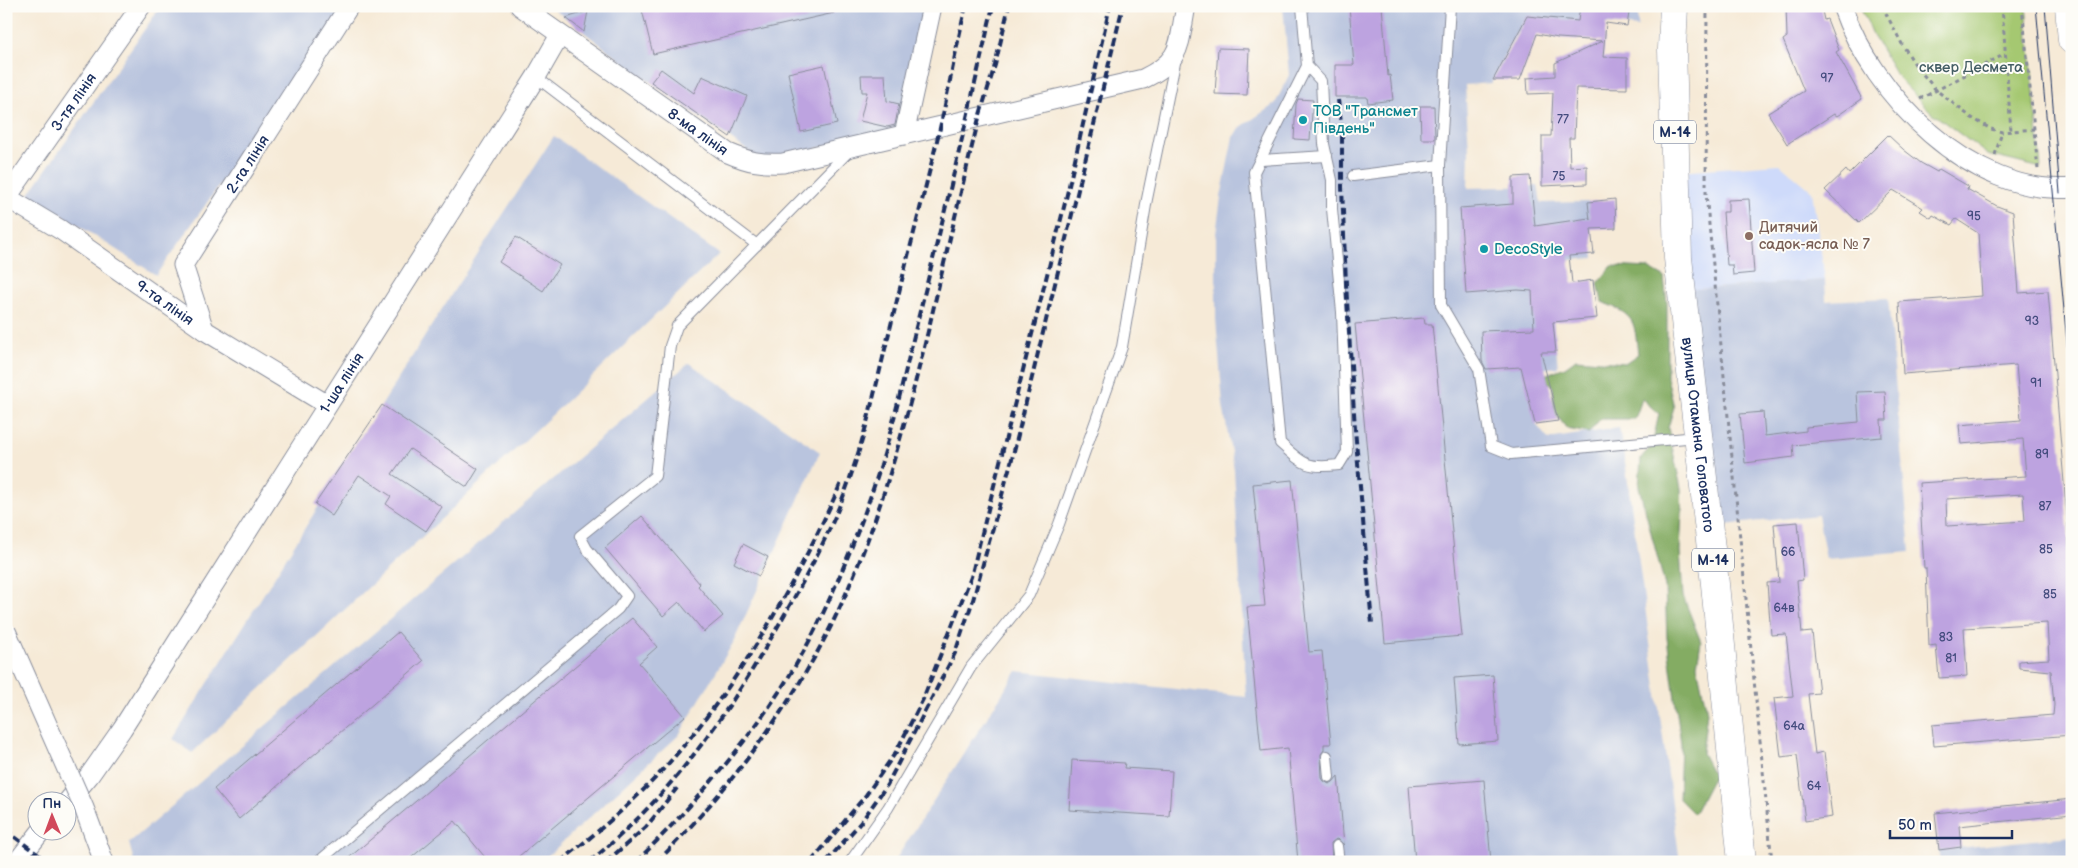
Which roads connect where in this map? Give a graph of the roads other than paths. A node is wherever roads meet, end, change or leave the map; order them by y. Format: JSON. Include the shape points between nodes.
{"nodes":[{"id":1,"x":141,"y":6,"type":"edge"},
{"id":2,"x":349,"y":6,"type":"edge"},
{"id":3,"x":932,"y":6,"type":"edge"},
{"id":4,"x":1186,"y":6,"type":"edge"},
{"id":5,"x":1302,"y":6,"type":"edge"},
{"id":6,"x":1450,"y":6,"type":"edge"},
{"id":7,"x":1674,"y":6,"type":"edge"},
{"id":8,"x":1842,"y":6,"type":"edge"},
{"id":9,"x":2070,"y":6,"type":"edge"},
{"id":10,"x":522,"y":7,"type":"edge"},
{"id":11,"x":560,"y":35,"type":"junction"},
{"id":12,"x":2072,"y":40,"type":"edge"},
{"id":13,"x":1176,"y":55,"type":"junction"},
{"id":14,"x":1307,"y":66,"type":"junction"},
{"id":15,"x":536,"y":77,"type":"junction"},
{"id":16,"x":904,"y":135,"type":"junction"},
{"id":17,"x":853,"y":147,"type":"junction"},
{"id":18,"x":1327,"y":156,"type":"junction"},
{"id":19,"x":1261,"y":160,"type":"junction"},
{"id":20,"x":1440,"y":165,"type":"junction"},
{"id":21,"x":1353,"y":176,"type":"dead end"},
{"id":22,"x":2072,"y":188,"type":"edge"},
{"id":23,"x":6,"y":197,"type":"edge"},
{"id":24,"x":757,"y":245,"type":"junction"},
{"id":25,"x":204,"y":330,"type":"junction"},
{"id":26,"x":326,"y":404,"type":"junction"},
{"id":27,"x":1698,"y":437,"type":"junction"},
{"id":28,"x":6,"y":631,"type":"edge"},
{"id":29,"x":1327,"y":756,"type":"dead end"},
{"id":30,"x":1329,"y":777,"type":"dead end"},
{"id":31,"x":77,"y":790,"type":"edge"},
{"id":32,"x":34,"y":840,"type":"edge"},
{"id":33,"x":1337,"y":846,"type":"dead end"},
{"id":34,"x":18,"y":862,"type":"edge"},
{"id":35,"x":104,"y":862,"type":"edge"},
{"id":36,"x":318,"y":862,"type":"edge"},
{"id":37,"x":850,"y":862,"type":"edge"},
{"id":38,"x":1338,"y":862,"type":"edge"},
{"id":39,"x":1742,"y":862,"type":"edge"}],
"edges":[{"from":1,"to":23,"type":"street","name":"3-тя лінія"},
{"from":2,"to":25,"type":"street","name":"2-га лінія","via":[[183,265]]},
{"from":3,"to":16,"type":"street"},
{"from":4,"to":13,"type":"street"},
{"from":5,"to":14,"type":"lane"},
{"from":6,"to":20,"type":"lane"},
{"from":7,"to":27,"type":"main road","name":"вулиця Отамана Головатого","number":"М-14","via":[[1672,50],[1678,258]]},
{"from":8,"to":22,"type":"street","via":[[1876,73],[1919,125],[1991,173],[2040,188]]},
{"from":9,"to":12,"type":"main road"},
{"from":10,"to":11,"type":"street","name":"8-ма лінія"},
{"from":11,"to":15,"type":"street","name":"1-ша лінія"},
{"from":11,"to":17,"type":"street","name":"8-ма лінія","via":[[728,153],[749,162],[784,163]]},
{"from":13,"to":16,"type":"street","name":"8-ма лінія","via":[[1156,73],[1143,79]]},
{"from":13,"to":37,"type":"lane","via":[[1122,347],[1059,524],[1029,595],[971,668],[888,808]]},
{"from":14,"to":18,"type":"lane","via":[[1321,81]]},
{"from":14,"to":19,"type":"lane"},
{"from":15,"to":24,"type":"lane"},
{"from":15,"to":26,"type":"street","name":"1-ша лінія"},
{"from":16,"to":17,"type":"street","name":"8-ма лінія"},
{"from":17,"to":24,"type":"lane"},
{"from":18,"to":19,"type":"lane"},
{"from":18,"to":19,"type":"lane","via":[[1332,180],[1342,312],[1347,452],[1339,465],[1317,467],[1300,462],[1280,443],[1254,172]]},
{"from":20,"to":21,"type":"lane"},
{"from":20,"to":27,"type":"lane","via":[[1441,305],[1479,369],[1491,446],[1511,454]]},
{"from":23,"to":25,"type":"street","name":"9-та лінія","via":[[61,230]]},
{"from":24,"to":36,"type":"lane","via":[[677,326],[670,346],[655,476],[580,536],[586,549],[627,596],[618,609]]},
{"from":25,"to":26,"type":"street","name":"9-та лінія"},
{"from":26,"to":31,"type":"street","name":"1-ша лінія","via":[[122,729]]},
{"from":27,"to":39,"type":"main road","name":"вулиця Отамана Головатого","number":"М-14"},
{"from":28,"to":35,"type":"street","bridge":true,"via":[[84,808]]},
{"from":29,"to":30,"type":"lane"},
{"from":32,"to":34,"type":"street"},
{"from":33,"to":38,"type":"lane"}]}
